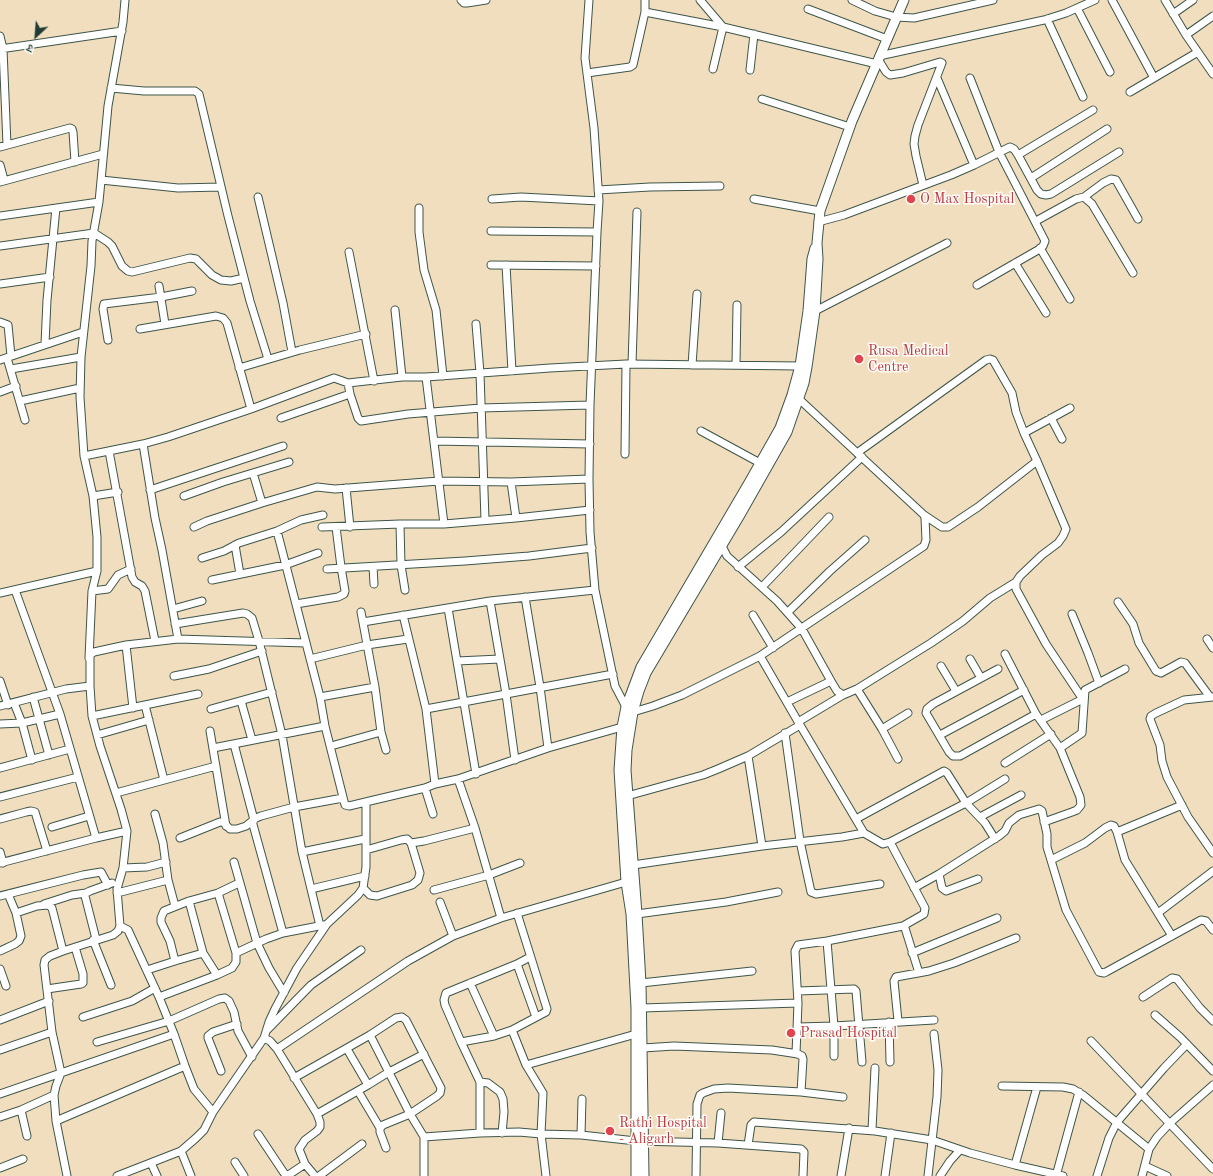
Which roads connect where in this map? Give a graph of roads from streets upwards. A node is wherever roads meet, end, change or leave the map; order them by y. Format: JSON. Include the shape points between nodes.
{"nodes":[{"id":1,"x":125,"y":0,"type":"edge"},
{"id":2,"x":461,"y":0,"type":"edge"},
{"id":3,"x":483,"y":0,"type":"edge"},
{"id":4,"x":589,"y":0,"type":"edge"},
{"id":5,"x":645,"y":0,"type":"edge"},
{"id":6,"x":700,"y":0,"type":"edge"},
{"id":7,"x":852,"y":0,"type":"edge"},
{"id":8,"x":904,"y":0,"type":"edge"},
{"id":9,"x":993,"y":0,"type":"edge"},
{"id":10,"x":1095,"y":0,"type":"edge"},
{"id":11,"x":1112,"y":0,"type":"edge"},
{"id":12,"x":1165,"y":0,"type":"edge"},
{"id":13,"x":1193,"y":0,"type":"edge"},
{"id":14,"x":1077,"y":8,"type":"junction"},
{"id":15,"x":808,"y":9,"type":"dead end"},
{"id":16,"x":645,"y":12,"type":"junction"},
{"id":17,"x":1173,"y":14,"type":"junction"},
{"id":18,"x":1213,"y":16,"type":"edge"},
{"id":19,"x":896,"y":17,"type":"junction"},
{"id":20,"x":1047,"y":19,"type":"junction"},
{"id":21,"x":723,"y":26,"type":"junction"},
{"id":22,"x":122,"y":31,"type":"junction"},
{"id":23,"x":754,"y":34,"type":"junction"},
{"id":24,"x":1186,"y":34,"type":"junction"},
{"id":25,"x":0,"y":36,"type":"edge"},
{"id":26,"x":887,"y":39,"type":"junction"},
{"id":27,"x":2,"y":49,"type":"edge"},
{"id":28,"x":1198,"y":52,"type":"junction"},
{"id":29,"x":878,"y":60,"type":"junction"},
{"id":30,"x":713,"y":69,"type":"dead end"},
{"id":31,"x":750,"y":70,"type":"dead end"},
{"id":32,"x":1110,"y":72,"type":"dead end"},
{"id":33,"x":586,"y":73,"type":"junction"},
{"id":34,"x":1213,"y":74,"type":"edge"},
{"id":35,"x":937,"y":78,"type":"junction"},
{"id":36,"x":970,"y":78,"type":"dead end"},
{"id":37,"x":1154,"y":78,"type":"junction"},
{"id":38,"x":111,"y":88,"type":"junction"},
{"id":39,"x":1130,"y":92,"type":"dead end"},
{"id":40,"x":1083,"y":97,"type":"dead end"},
{"id":41,"x":762,"y":99,"type":"dead end"},
{"id":42,"x":1093,"y":110,"type":"dead end"},
{"id":43,"x":850,"y":127,"type":"junction"},
{"id":44,"x":1107,"y":129,"type":"dead end"},
{"id":45,"x":3,"y":146,"type":"edge"},
{"id":46,"x":999,"y":152,"type":"junction"},
{"id":47,"x":1119,"y":152,"type":"dead end"},
{"id":48,"x":103,"y":154,"type":"junction"},
{"id":49,"x":1018,"y":155,"type":"junction"},
{"id":50,"x":75,"y":162,"type":"junction"},
{"id":51,"x":0,"y":165,"type":"edge"},
{"id":52,"x":974,"y":165,"type":"junction"},
{"id":53,"x":1030,"y":178,"type":"junction"},
{"id":54,"x":101,"y":180,"type":"junction"},
{"id":55,"x":2,"y":181,"type":"edge"},
{"id":56,"x":923,"y":185,"type":"junction"},
{"id":57,"x":720,"y":186,"type":"dead end"},
{"id":58,"x":221,"y":187,"type":"junction"},
{"id":59,"x":598,"y":190,"type":"junction"},
{"id":60,"x":258,"y":196,"type":"dead end"},
{"id":61,"x":1084,"y":197,"type":"junction"},
{"id":62,"x":492,"y":199,"type":"dead end"},
{"id":63,"x":754,"y":199,"type":"dead end"},
{"id":64,"x":599,"y":201,"type":"junction"},
{"id":65,"x":99,"y":202,"type":"junction"},
{"id":66,"x":56,"y":208,"type":"junction"},
{"id":67,"x":419,"y":208,"type":"dead end"},
{"id":68,"x":820,"y":211,"type":"junction"},
{"id":69,"x":637,"y":212,"type":"dead end"},
{"id":70,"x":0,"y":216,"type":"edge"},
{"id":71,"x":1138,"y":219,"type":"dead end"},
{"id":72,"x":1036,"y":221,"type":"junction"},
{"id":73,"x":818,"y":222,"type":"junction"},
{"id":74,"x":491,"y":231,"type":"dead end"},
{"id":75,"x":597,"y":232,"type":"junction"},
{"id":76,"x":94,"y":233,"type":"junction"},
{"id":77,"x":54,"y":238,"type":"junction"},
{"id":78,"x":817,"y":243,"type":"junction"},
{"id":79,"x":947,"y":243,"type":"dead end"},
{"id":80,"x":0,"y":246,"type":"edge"},
{"id":81,"x":1040,"y":248,"type":"junction"},
{"id":82,"x":349,"y":252,"type":"dead end"},
{"id":83,"x":1015,"y":263,"type":"junction"},
{"id":84,"x":491,"y":265,"type":"dead end"},
{"id":85,"x":506,"y":265,"type":"junction"},
{"id":86,"x":596,"y":266,"type":"junction"},
{"id":87,"x":1133,"y":273,"type":"dead end"},
{"id":88,"x":50,"y":277,"type":"junction"},
{"id":89,"x":244,"y":278,"type":"junction"},
{"id":90,"x":0,"y":284,"type":"edge"},
{"id":91,"x":977,"y":285,"type":"dead end"},
{"id":92,"x":159,"y":286,"type":"dead end"},
{"id":93,"x":192,"y":291,"type":"dead end"},
{"id":94,"x":697,"y":294,"type":"dead end"},
{"id":95,"x":161,"y":297,"type":"junction"},
{"id":96,"x":1070,"y":299,"type":"dead end"},
{"id":97,"x":737,"y":305,"type":"dead end"},
{"id":98,"x":395,"y":310,"type":"dead end"},
{"id":99,"x":815,"y":311,"type":"junction"},
{"id":100,"x":1046,"y":313,"type":"dead end"},
{"id":101,"x":0,"y":322,"type":"edge"},
{"id":102,"x":165,"y":324,"type":"junction"},
{"id":103,"x":476,"y":324,"type":"dead end"},
{"id":104,"x":140,"y":329,"type":"dead end"},
{"id":105,"x":83,"y":332,"type":"junction"},
{"id":106,"x":366,"y":334,"type":"junction"},
{"id":107,"x":108,"y":340,"type":"dead end"},
{"id":108,"x":45,"y":344,"type":"junction"},
{"id":109,"x":292,"y":352,"type":"junction"},
{"id":110,"x":80,"y":357,"type":"junction"},
{"id":111,"x":6,"y":358,"type":"edge"},
{"id":112,"x":268,"y":359,"type":"junction"},
{"id":113,"x":629,"y":364,"type":"junction"},
{"id":114,"x":692,"y":365,"type":"junction"},
{"id":115,"x":736,"y":365,"type":"junction"},
{"id":116,"x":593,"y":366,"type":"junction"},
{"id":117,"x":800,"y":366,"type":"junction"},
{"id":118,"x":239,"y":368,"type":"junction"},
{"id":119,"x":10,"y":369,"type":"junction"},
{"id":120,"x":512,"y":371,"type":"junction"},
{"id":121,"x":480,"y":373,"type":"junction"},
{"id":122,"x":443,"y":376,"type":"junction"},
{"id":123,"x":402,"y":377,"type":"junction"},
{"id":124,"x":426,"y":377,"type":"junction"},
{"id":125,"x":374,"y":381,"type":"junction"},
{"id":126,"x":348,"y":383,"type":"junction"},
{"id":127,"x":16,"y":386,"type":"junction"},
{"id":128,"x":80,"y":388,"type":"junction"},
{"id":129,"x":0,"y":392,"type":"edge"},
{"id":130,"x":350,"y":394,"type":"junction"},
{"id":131,"x":799,"y":399,"type":"junction"},
{"id":132,"x":20,"y":401,"type":"junction"},
{"id":133,"x":590,"y":405,"type":"junction"},
{"id":134,"x":481,"y":408,"type":"junction"},
{"id":135,"x":1070,"y":408,"type":"dead end"},
{"id":136,"x":251,"y":409,"type":"junction"},
{"id":137,"x":431,"y":413,"type":"junction"},
{"id":138,"x":282,"y":418,"type":"dead end"},
{"id":139,"x":1051,"y":418,"type":"junction"},
{"id":140,"x":26,"y":420,"type":"dead end"},
{"id":141,"x":701,"y":432,"type":"dead end"},
{"id":142,"x":1024,"y":434,"type":"junction"},
{"id":143,"x":1062,"y":439,"type":"dead end"},
{"id":144,"x":434,"y":442,"type":"junction"},
{"id":145,"x":482,"y":442,"type":"junction"},
{"id":146,"x":142,"y":444,"type":"junction"},
{"id":147,"x":590,"y":444,"type":"junction"},
{"id":148,"x":283,"y":446,"type":"dead end"},
{"id":149,"x":109,"y":451,"type":"junction"},
{"id":150,"x":625,"y":454,"type":"dead end"},
{"id":151,"x":859,"y":455,"type":"junction"},
{"id":152,"x":84,"y":456,"type":"junction"},
{"id":153,"x":1038,"y":461,"type":"junction"},
{"id":154,"x":289,"y":462,"type":"dead end"},
{"id":155,"x":760,"y":463,"type":"junction"},
{"id":156,"x":253,"y":474,"type":"junction"},
{"id":157,"x":589,"y":479,"type":"junction"},
{"id":158,"x":439,"y":481,"type":"junction"},
{"id":159,"x":484,"y":481,"type":"junction"},
{"id":160,"x":511,"y":482,"type":"junction"},
{"id":161,"x":346,"y":488,"type":"junction"},
{"id":162,"x":150,"y":490,"type":"junction"},
{"id":163,"x":118,"y":492,"type":"junction"},
{"id":164,"x":94,"y":496,"type":"junction"},
{"id":165,"x":184,"y":496,"type":"dead end"},
{"id":166,"x":262,"y":503,"type":"junction"},
{"id":167,"x":590,"y":510,"type":"junction"},
{"id":168,"x":323,"y":514,"type":"dead end"},
{"id":169,"x":924,"y":515,"type":"junction"},
{"id":170,"x":516,"y":518,"type":"junction"},
{"id":171,"x":829,"y":518,"type":"dead end"},
{"id":172,"x":485,"y":520,"type":"junction"},
{"id":173,"x":400,"y":524,"type":"junction"},
{"id":174,"x":444,"y":524,"type":"junction"},
{"id":175,"x":194,"y":527,"type":"dead end"},
{"id":176,"x":322,"y":527,"type":"dead end"},
{"id":177,"x":336,"y":527,"type":"junction"},
{"id":178,"x":350,"y":527,"type":"junction"},
{"id":179,"x":277,"y":531,"type":"junction"},
{"id":180,"x":865,"y":540,"type":"dead end"},
{"id":181,"x":235,"y":545,"type":"junction"},
{"id":182,"x":722,"y":546,"type":"junction"},
{"id":183,"x":592,"y":548,"type":"junction"},
{"id":184,"x":318,"y":553,"type":"dead end"},
{"id":185,"x":202,"y":558,"type":"dead end"},
{"id":186,"x":285,"y":565,"type":"junction"},
{"id":187,"x":401,"y":566,"type":"junction"},
{"id":188,"x":340,"y":567,"type":"junction"},
{"id":189,"x":373,"y":567,"type":"junction"},
{"id":190,"x":738,"y":567,"type":"junction"},
{"id":191,"x":131,"y":569,"type":"junction"},
{"id":192,"x":327,"y":569,"type":"dead end"},
{"id":193,"x":97,"y":571,"type":"junction"},
{"id":194,"x":240,"y":574,"type":"junction"},
{"id":195,"x":212,"y":580,"type":"dead end"},
{"id":196,"x":1016,"y":582,"type":"junction"},
{"id":197,"x":374,"y":584,"type":"dead end"},
{"id":198,"x":762,"y":587,"type":"junction"},
{"id":199,"x":15,"y":590,"type":"junction"},
{"id":200,"x":405,"y":590,"type":"dead end"},
{"id":201,"x":596,"y":590,"type":"junction"},
{"id":202,"x":92,"y":591,"type":"junction"},
{"id":203,"x":0,"y":593,"type":"edge"},
{"id":204,"x":525,"y":597,"type":"junction"},
{"id":205,"x":202,"y":601,"type":"dead end"},
{"id":206,"x":490,"y":601,"type":"junction"},
{"id":207,"x":1118,"y":602,"type":"dead end"},
{"id":208,"x":296,"y":604,"type":"junction"},
{"id":209,"x":448,"y":608,"type":"junction"},
{"id":210,"x":173,"y":609,"type":"junction"},
{"id":211,"x":361,"y":612,"type":"dead end"},
{"id":212,"x":788,"y":612,"type":"junction"},
{"id":213,"x":1072,"y":614,"type":"dead end"},
{"id":214,"x":753,"y":615,"type":"dead end"},
{"id":215,"x":403,"y":616,"type":"junction"},
{"id":216,"x":363,"y":622,"type":"junction"},
{"id":217,"x":175,"y":624,"type":"junction"},
{"id":218,"x":802,"y":629,"type":"junction"},
{"id":219,"x":178,"y":639,"type":"junction"},
{"id":220,"x":408,"y":639,"type":"junction"},
{"id":221,"x":1207,"y":639,"type":"dead end"},
{"id":222,"x":155,"y":641,"type":"junction"},
{"id":223,"x":259,"y":641,"type":"junction"},
{"id":224,"x":306,"y":643,"type":"junction"},
{"id":225,"x":126,"y":645,"type":"junction"},
{"id":226,"x":367,"y":645,"type":"junction"},
{"id":227,"x":773,"y":648,"type":"junction"},
{"id":228,"x":1213,"y":648,"type":"edge"},
{"id":229,"x":262,"y":651,"type":"junction"},
{"id":230,"x":1005,"y":654,"type":"dead end"},
{"id":231,"x":760,"y":656,"type":"junction"},
{"id":232,"x":90,"y":658,"type":"junction"},
{"id":233,"x":310,"y":659,"type":"junction"},
{"id":234,"x":500,"y":659,"type":"junction"},
{"id":235,"x":970,"y":659,"type":"dead end"},
{"id":236,"x":457,"y":662,"type":"junction"},
{"id":237,"x":941,"y":666,"type":"dead end"},
{"id":238,"x":998,"y":669,"type":"dead end"},
{"id":239,"x":1125,"y":670,"type":"dead end"},
{"id":240,"x":613,"y":674,"type":"junction"},
{"id":241,"x":174,"y":676,"type":"dead end"},
{"id":242,"x":981,"y":678,"type":"junction"},
{"id":243,"x":0,"y":681,"type":"edge"},
{"id":244,"x":831,"y":681,"type":"junction"},
{"id":245,"x":1099,"y":683,"type":"junction"},
{"id":246,"x":90,"y":686,"type":"junction"},
{"id":247,"x":375,"y":687,"type":"junction"},
{"id":248,"x":540,"y":687,"type":"junction"},
{"id":249,"x":857,"y":689,"type":"junction"},
{"id":250,"x":1024,"y":690,"type":"junction"},
{"id":251,"x":272,"y":692,"type":"junction"},
{"id":252,"x":956,"y":692,"type":"junction"},
{"id":253,"x":53,"y":693,"type":"junction"},
{"id":254,"x":198,"y":694,"type":"dead end"},
{"id":255,"x":506,"y":694,"type":"junction"},
{"id":256,"x":843,"y":694,"type":"junction"},
{"id":257,"x":320,"y":697,"type":"junction"},
{"id":258,"x":1211,"y":697,"type":"edge"},
{"id":259,"x":33,"y":698,"type":"junction"},
{"id":260,"x":1084,"y":700,"type":"junction"},
{"id":261,"x":241,"y":701,"type":"junction"},
{"id":262,"x":464,"y":702,"type":"junction"},
{"id":263,"x":787,"y":702,"type":"junction"},
{"id":264,"x":11,"y":704,"type":"junction"},
{"id":265,"x":145,"y":705,"type":"junction"},
{"id":266,"x":0,"y":706,"type":"edge"},
{"id":267,"x":133,"y":708,"type":"junction"},
{"id":268,"x":426,"y":709,"type":"junction"},
{"id":269,"x":211,"y":710,"type":"dead end"},
{"id":270,"x":629,"y":710,"type":"junction"},
{"id":271,"x":908,"y":713,"type":"dead end"},
{"id":272,"x":60,"y":714,"type":"junction"},
{"id":273,"x":1036,"y":714,"type":"junction"},
{"id":274,"x":92,"y":716,"type":"junction"},
{"id":275,"x":38,"y":719,"type":"junction"},
{"id":276,"x":148,"y":720,"type":"junction"},
{"id":277,"x":1041,"y":720,"type":"junction"},
{"id":278,"x":22,"y":723,"type":"junction"},
{"id":279,"x":799,"y":723,"type":"junction"},
{"id":280,"x":0,"y":724,"type":"edge"},
{"id":281,"x":325,"y":726,"type":"junction"},
{"id":282,"x":622,"y":727,"type":"junction"},
{"id":283,"x":882,"y":729,"type":"junction"},
{"id":284,"x":210,"y":731,"type":"dead end"},
{"id":285,"x":381,"y":732,"type":"junction"},
{"id":286,"x":785,"y":733,"type":"junction"},
{"id":287,"x":1051,"y":734,"type":"junction"},
{"id":288,"x":97,"y":735,"type":"junction"},
{"id":289,"x":282,"y":735,"type":"junction"},
{"id":290,"x":940,"y":735,"type":"junction"},
{"id":291,"x":252,"y":740,"type":"junction"},
{"id":292,"x":234,"y":744,"type":"junction"},
{"id":293,"x":331,"y":746,"type":"junction"},
{"id":294,"x":213,"y":748,"type":"junction"},
{"id":295,"x":548,"y":748,"type":"junction"},
{"id":296,"x":1060,"y":748,"type":"junction"},
{"id":297,"x":70,"y":749,"type":"junction"},
{"id":298,"x":386,"y":750,"type":"dead end"},
{"id":299,"x":623,"y":750,"type":"junction"},
{"id":300,"x":49,"y":755,"type":"junction"},
{"id":301,"x":748,"y":756,"type":"junction"},
{"id":302,"x":898,"y":759,"type":"dead end"},
{"id":303,"x":32,"y":760,"type":"junction"},
{"id":304,"x":515,"y":760,"type":"junction"},
{"id":305,"x":1005,"y":763,"type":"dead end"},
{"id":306,"x":216,"y":766,"type":"junction"},
{"id":307,"x":0,"y":768,"type":"edge"},
{"id":308,"x":476,"y":774,"type":"junction"},
{"id":309,"x":78,"y":777,"type":"junction"},
{"id":310,"x":458,"y":779,"type":"junction"},
{"id":311,"x":1005,"y":779,"type":"dead end"},
{"id":312,"x":164,"y":780,"type":"junction"},
{"id":313,"x":435,"y":784,"type":"junction"},
{"id":314,"x":425,"y":788,"type":"junction"},
{"id":315,"x":116,"y":793,"type":"junction"},
{"id":316,"x":627,"y":796,"type":"junction"},
{"id":317,"x":1021,"y":796,"type":"dead end"},
{"id":318,"x":0,"y":797,"type":"edge"},
{"id":319,"x":343,"y":798,"type":"junction"},
{"id":320,"x":366,"y":802,"type":"junction"},
{"id":321,"x":966,"y":803,"type":"junction"},
{"id":322,"x":1182,"y":805,"type":"junction"},
{"id":323,"x":294,"y":808,"type":"junction"},
{"id":324,"x":155,"y":814,"type":"dead end"},
{"id":325,"x":433,"y":814,"type":"dead end"},
{"id":326,"x":89,"y":816,"type":"junction"},
{"id":327,"x":980,"y":817,"type":"junction"},
{"id":328,"x":0,"y":819,"type":"edge"},
{"id":329,"x":253,"y":820,"type":"junction"},
{"id":330,"x":856,"y":820,"type":"junction"},
{"id":331,"x":1044,"y":822,"type":"junction"},
{"id":332,"x":52,"y":826,"type":"dead end"},
{"id":333,"x":226,"y":826,"type":"junction"},
{"id":334,"x":475,"y":828,"type":"junction"},
{"id":335,"x":127,"y":830,"type":"junction"},
{"id":336,"x":1117,"y":832,"type":"junction"},
{"id":337,"x":864,"y":833,"type":"junction"},
{"id":338,"x":96,"y":838,"type":"junction"},
{"id":339,"x":180,"y":838,"type":"dead end"},
{"id":340,"x":365,"y":839,"type":"junction"},
{"id":341,"x":995,"y":839,"type":"junction"},
{"id":342,"x":800,"y":841,"type":"junction"},
{"id":343,"x":890,"y":842,"type":"junction"},
{"id":344,"x":411,"y":844,"type":"junction"},
{"id":345,"x":762,"y":846,"type":"junction"},
{"id":346,"x":366,"y":850,"type":"junction"},
{"id":347,"x":47,"y":851,"type":"junction"},
{"id":348,"x":0,"y":852,"type":"edge"},
{"id":349,"x":302,"y":852,"type":"junction"},
{"id":350,"x":1213,"y":853,"type":"edge"},
{"id":351,"x":1051,"y":860,"type":"junction"},
{"id":352,"x":166,"y":862,"type":"junction"},
{"id":353,"x":234,"y":862,"type":"dead end"},
{"id":354,"x":2,"y":863,"type":"edge"},
{"id":355,"x":520,"y":863,"type":"dead end"},
{"id":356,"x":633,"y":865,"type":"junction"},
{"id":357,"x":123,"y":868,"type":"junction"},
{"id":358,"x":1213,"y":871,"type":"edge"},
{"id":359,"x":939,"y":874,"type":"junction"},
{"id":360,"x":488,"y":875,"type":"junction"},
{"id":361,"x":365,"y":876,"type":"junction"},
{"id":362,"x":978,"y":879,"type":"dead end"},
{"id":363,"x":168,"y":880,"type":"junction"},
{"id":364,"x":118,"y":881,"type":"junction"},
{"id":365,"x":626,"y":882,"type":"junction"},
{"id":366,"x":239,"y":883,"type":"junction"},
{"id":367,"x":880,"y":884,"type":"dead end"},
{"id":368,"x":108,"y":885,"type":"junction"},
{"id":369,"x":363,"y":888,"type":"junction"},
{"id":370,"x":914,"y":888,"type":"junction"},
{"id":371,"x":311,"y":889,"type":"junction"},
{"id":372,"x":434,"y":890,"type":"dead end"},
{"id":373,"x":778,"y":892,"type":"dead end"},
{"id":374,"x":86,"y":893,"type":"junction"},
{"id":375,"x":117,"y":893,"type":"junction"},
{"id":376,"x":218,"y":893,"type":"junction"},
{"id":377,"x":8,"y":894,"type":"junction"},
{"id":378,"x":0,"y":896,"type":"edge"},
{"id":379,"x":189,"y":900,"type":"junction"},
{"id":380,"x":440,"y":902,"type":"dead end"},
{"id":381,"x":44,"y":904,"type":"junction"},
{"id":382,"x":175,"y":906,"type":"junction"},
{"id":383,"x":517,"y":913,"type":"junction"},
{"id":384,"x":1158,"y":913,"type":"junction"},
{"id":385,"x":16,"y":914,"type":"junction"},
{"id":386,"x":637,"y":914,"type":"junction"},
{"id":387,"x":501,"y":918,"type":"junction"},
{"id":388,"x":997,"y":918,"type":"dead end"},
{"id":389,"x":324,"y":925,"type":"junction"},
{"id":390,"x":120,"y":926,"type":"junction"},
{"id":391,"x":903,"y":926,"type":"junction"},
{"id":392,"x":1213,"y":930,"type":"edge"},
{"id":393,"x":282,"y":933,"type":"junction"},
{"id":394,"x":453,"y":936,"type":"junction"},
{"id":395,"x":1172,"y":936,"type":"junction"},
{"id":396,"x":1016,"y":938,"type":"dead end"},
{"id":397,"x":95,"y":940,"type":"junction"},
{"id":398,"x":827,"y":941,"type":"junction"},
{"id":399,"x":257,"y":943,"type":"junction"},
{"id":400,"x":75,"y":947,"type":"junction"},
{"id":401,"x":361,"y":950,"type":"dead end"},
{"id":402,"x":0,"y":951,"type":"edge"},
{"id":403,"x":63,"y":951,"type":"junction"},
{"id":404,"x":203,"y":953,"type":"junction"},
{"id":405,"x":236,"y":953,"type":"junction"},
{"id":406,"x":912,"y":953,"type":"junction"},
{"id":407,"x":530,"y":957,"type":"junction"},
{"id":408,"x":175,"y":960,"type":"junction"},
{"id":409,"x":517,"y":964,"type":"junction"},
{"id":410,"x":0,"y":969,"type":"edge"},
{"id":411,"x":147,"y":970,"type":"junction"},
{"id":412,"x":752,"y":971,"type":"dead end"},
{"id":413,"x":919,"y":973,"type":"junction"},
{"id":414,"x":217,"y":975,"type":"junction"},
{"id":415,"x":470,"y":983,"type":"junction"},
{"id":416,"x":641,"y":983,"type":"junction"},
{"id":417,"x":111,"y":985,"type":"dead end"},
{"id":418,"x":6,"y":986,"type":"dead end"},
{"id":419,"x":155,"y":988,"type":"junction"},
{"id":420,"x":47,"y":989,"type":"junction"},
{"id":421,"x":831,"y":990,"type":"junction"},
{"id":422,"x":798,"y":991,"type":"junction"},
{"id":423,"x":284,"y":993,"type":"junction"},
{"id":424,"x":158,"y":997,"type":"junction"},
{"id":425,"x":1143,"y":997,"type":"dead end"},
{"id":426,"x":49,"y":1001,"type":"junction"},
{"id":427,"x":798,"y":1003,"type":"junction"},
{"id":428,"x":642,"y":1008,"type":"junction"},
{"id":429,"x":1154,"y":1015,"type":"dead end"},
{"id":430,"x":83,"y":1017,"type":"dead end"},
{"id":431,"x":536,"y":1017,"type":"junction"},
{"id":432,"x":0,"y":1020,"type":"edge"},
{"id":433,"x":169,"y":1020,"type":"junction"},
{"id":434,"x":934,"y":1020,"type":"dead end"},
{"id":435,"x":898,"y":1021,"type":"junction"},
{"id":436,"x":1213,"y":1021,"type":"edge"},
{"id":437,"x":889,"y":1022,"type":"junction"},
{"id":438,"x":236,"y":1024,"type":"junction"},
{"id":439,"x":860,"y":1024,"type":"junction"},
{"id":440,"x":834,"y":1026,"type":"junction"},
{"id":441,"x":798,"y":1027,"type":"junction"},
{"id":442,"x":266,"y":1030,"type":"junction"},
{"id":443,"x":512,"y":1030,"type":"junction"},
{"id":444,"x":52,"y":1032,"type":"junction"},
{"id":445,"x":174,"y":1034,"type":"junction"},
{"id":446,"x":636,"y":1034,"type":"junction"},
{"id":447,"x":934,"y":1034,"type":"dead end"},
{"id":448,"x":370,"y":1035,"type":"junction"},
{"id":449,"x":494,"y":1036,"type":"junction"},
{"id":450,"x":264,"y":1038,"type":"junction"},
{"id":451,"x":1090,"y":1041,"type":"dead end"},
{"id":452,"x":0,"y":1042,"type":"edge"},
{"id":453,"x":97,"y":1042,"type":"dead end"},
{"id":454,"x":461,"y":1042,"type":"junction"},
{"id":455,"x":1187,"y":1044,"type":"junction"},
{"id":456,"x":643,"y":1048,"type":"junction"},
{"id":457,"x":277,"y":1049,"type":"junction"},
{"id":458,"x":347,"y":1049,"type":"junction"},
{"id":459,"x":1,"y":1050,"type":"edge"},
{"id":460,"x":424,"y":1054,"type":"junction"},
{"id":461,"x":796,"y":1054,"type":"junction"},
{"id":462,"x":834,"y":1056,"type":"dead end"},
{"id":463,"x":252,"y":1057,"type":"junction"},
{"id":464,"x":862,"y":1062,"type":"dead end"},
{"id":465,"x":890,"y":1062,"type":"dead end"},
{"id":466,"x":526,"y":1065,"type":"junction"},
{"id":467,"x":185,"y":1066,"type":"junction"},
{"id":468,"x":875,"y":1068,"type":"dead end"},
{"id":469,"x":221,"y":1071,"type":"dead end"},
{"id":470,"x":1213,"y":1071,"type":"edge"},
{"id":471,"x":389,"y":1072,"type":"junction"},
{"id":472,"x":61,"y":1073,"type":"junction"},
{"id":473,"x":294,"y":1078,"type":"junction"},
{"id":474,"x":480,"y":1082,"type":"junction"},
{"id":475,"x":1213,"y":1085,"type":"edge"},
{"id":476,"x":368,"y":1086,"type":"junction"},
{"id":477,"x":1002,"y":1086,"type":"dead end"},
{"id":478,"x":1037,"y":1087,"type":"junction"},
{"id":479,"x":358,"y":1091,"type":"junction"},
{"id":480,"x":801,"y":1092,"type":"junction"},
{"id":481,"x":1079,"y":1092,"type":"junction"},
{"id":482,"x":0,"y":1094,"type":"edge"},
{"id":483,"x":1141,"y":1094,"type":"junction"},
{"id":484,"x":54,"y":1095,"type":"junction"},
{"id":485,"x":843,"y":1097,"type":"dead end"},
{"id":486,"x":582,"y":1099,"type":"dead end"},
{"id":487,"x":21,"y":1110,"type":"junction"},
{"id":488,"x":213,"y":1112,"type":"junction"},
{"id":489,"x":722,"y":1113,"type":"dead end"},
{"id":490,"x":318,"y":1114,"type":"junction"},
{"id":491,"x":410,"y":1114,"type":"junction"},
{"id":492,"x":0,"y":1117,"type":"edge"},
{"id":493,"x":56,"y":1121,"type":"junction"},
{"id":494,"x":1117,"y":1122,"type":"junction"},
{"id":495,"x":1170,"y":1123,"type":"junction"},
{"id":496,"x":380,"y":1128,"type":"junction"},
{"id":497,"x":849,"y":1128,"type":"junction"},
{"id":498,"x":872,"y":1130,"type":"junction"},
{"id":499,"x":480,"y":1133,"type":"junction"},
{"id":500,"x":502,"y":1133,"type":"junction"},
{"id":501,"x":891,"y":1133,"type":"junction"},
{"id":502,"x":258,"y":1134,"type":"dead end"},
{"id":503,"x":541,"y":1134,"type":"junction"},
{"id":504,"x":581,"y":1135,"type":"junction"},
{"id":505,"x":27,"y":1136,"type":"dead end"},
{"id":506,"x":424,"y":1138,"type":"junction"},
{"id":507,"x":932,"y":1140,"type":"junction"},
{"id":508,"x":640,"y":1141,"type":"junction"},
{"id":509,"x":696,"y":1142,"type":"junction"},
{"id":510,"x":718,"y":1143,"type":"junction"},
{"id":511,"x":362,"y":1144,"type":"dead end"},
{"id":512,"x":748,"y":1144,"type":"junction"},
{"id":513,"x":386,"y":1148,"type":"dead end"},
{"id":514,"x":1149,"y":1149,"type":"junction"},
{"id":515,"x":960,"y":1150,"type":"junction"},
{"id":516,"x":181,"y":1151,"type":"junction"},
{"id":517,"x":23,"y":1159,"type":"dead end"},
{"id":518,"x":235,"y":1162,"type":"dead end"},
{"id":519,"x":152,"y":1163,"type":"junction"},
{"id":520,"x":306,"y":1164,"type":"junction"},
{"id":521,"x":1015,"y":1165,"type":"junction"},
{"id":522,"x":1145,"y":1166,"type":"junction"},
{"id":523,"x":0,"y":1168,"type":"edge"},
{"id":524,"x":1213,"y":1169,"type":"edge"},
{"id":525,"x":126,"y":1174,"type":"edge"},
{"id":526,"x":1059,"y":1175,"type":"edge"},
{"id":527,"x":67,"y":1176,"type":"edge"},
{"id":528,"x":117,"y":1176,"type":"edge"},
{"id":529,"x":157,"y":1176,"type":"edge"},
{"id":530,"x":191,"y":1176,"type":"edge"},
{"id":531,"x":244,"y":1176,"type":"edge"},
{"id":532,"x":287,"y":1176,"type":"edge"},
{"id":533,"x":315,"y":1176,"type":"edge"},
{"id":534,"x":319,"y":1176,"type":"edge"},
{"id":535,"x":424,"y":1176,"type":"edge"},
{"id":536,"x":546,"y":1176,"type":"edge"},
{"id":537,"x":636,"y":1176,"type":"edge"},
{"id":538,"x":644,"y":1176,"type":"edge"},
{"id":539,"x":696,"y":1176,"type":"edge"},
{"id":540,"x":803,"y":1176,"type":"edge"},
{"id":541,"x":841,"y":1176,"type":"edge"},
{"id":542,"x":885,"y":1176,"type":"edge"},
{"id":543,"x":928,"y":1176,"type":"edge"},
{"id":544,"x":940,"y":1176,"type":"edge"},
{"id":545,"x":1097,"y":1176,"type":"edge"},
{"id":546,"x":1142,"y":1176,"type":"edge"},
{"id":547,"x":1167,"y":1176,"type":"edge"}],
"edges":[{"from":1,"to":22,"type":"street"},
{"from":2,"to":3,"type":"street","via":[[464,3]]},
{"from":4,"to":33,"type":"street"},
{"from":5,"to":16,"type":"street"},
{"from":6,"to":21,"type":"street"},
{"from":7,"to":19,"type":"street","via":[[875,12]]},
{"from":8,"to":19,"type":"street"},
{"from":9,"to":19,"type":"street","via":[[919,17]]},
{"from":10,"to":14,"type":"street"},
{"from":11,"to":37,"type":"street"},
{"from":12,"to":17,"type":"street"},
{"from":13,"to":17,"type":"street"},
{"from":14,"to":20,"type":"street"},
{"from":14,"to":32,"type":"street"},
{"from":15,"to":26,"type":"street"},
{"from":16,"to":21,"type":"street"},
{"from":16,"to":33,"type":"street","via":[[633,65]]},
{"from":17,"to":24,"type":"street"},
{"from":18,"to":24,"type":"street"},
{"from":19,"to":26,"type":"street"},
{"from":20,"to":29,"type":"street"},
{"from":20,"to":40,"type":"street"},
{"from":21,"to":23,"type":"street"},
{"from":21,"to":30,"type":"street"},
{"from":22,"to":27,"type":"street"},
{"from":22,"to":38,"type":"street"},
{"from":23,"to":29,"type":"street"},
{"from":23,"to":31,"type":"street"},
{"from":24,"to":28,"type":"street"},
{"from":25,"to":27,"type":"street"},
{"from":26,"to":29,"type":"street"},
{"from":27,"to":45,"type":"street"},
{"from":28,"to":34,"type":"street"},
{"from":28,"to":37,"type":"street"},
{"from":29,"to":35,"type":"street","via":[[890,75],[941,62]]},
{"from":29,"to":43,"type":"street"},
{"from":33,"to":59,"type":"street","via":[[594,128]]},
{"from":35,"to":52,"type":"street"},
{"from":35,"to":56,"type":"street","via":[[915,136],[914,144]]},
{"from":36,"to":46,"type":"street"},
{"from":37,"to":39,"type":"street"},
{"from":38,"to":48,"type":"street"},
{"from":38,"to":58,"type":"street","via":[[198,93]]},
{"from":41,"to":43,"type":"street"},
{"from":42,"to":49,"type":"street"},
{"from":43,"to":68,"type":"street"},
{"from":44,"to":53,"type":"street"},
{"from":45,"to":50,"type":"street","via":[[70,128],[73,132]]},
{"from":46,"to":49,"type":"street","via":[[1011,147]]},
{"from":46,"to":52,"type":"street"},
{"from":46,"to":72,"type":"street"},
{"from":47,"to":53,"type":"street","via":[[1048,195],[1039,192]]},
{"from":48,"to":50,"type":"street"},
{"from":48,"to":54,"type":"street"},
{"from":49,"to":53,"type":"street"},
{"from":50,"to":55,"type":"street"},
{"from":51,"to":55,"type":"street"},
{"from":52,"to":56,"type":"street"},
{"from":54,"to":58,"type":"street","via":[[178,188]]},
{"from":54,"to":65,"type":"street"},
{"from":56,"to":73,"type":"street","via":[[844,215]]},
{"from":57,"to":59,"type":"street"},
{"from":58,"to":89,"type":"street"},
{"from":59,"to":64,"type":"street"},
{"from":60,"to":109,"type":"street"},
{"from":61,"to":71,"type":"street","via":[[1103,183],[1111,179],[1116,180]]},
{"from":61,"to":72,"type":"street"},
{"from":61,"to":87,"type":"street","via":[[1092,204]]},
{"from":62,"to":64,"type":"street","via":[[521,197]]},
{"from":63,"to":68,"type":"street"},
{"from":64,"to":75,"type":"street"},
{"from":65,"to":66,"type":"street"},
{"from":65,"to":76,"type":"street"},
{"from":66,"to":70,"type":"street"},
{"from":66,"to":77,"type":"street"},
{"from":67,"to":122,"type":"street","via":[[424,270],[436,310]]},
{"from":68,"to":73,"type":"street"},
{"from":69,"to":113,"type":"street"},
{"from":72,"to":81,"type":"street","via":[[1045,241]]},
{"from":73,"to":78,"type":"street"},
{"from":74,"to":75,"type":"street"},
{"from":75,"to":86,"type":"street"},
{"from":76,"to":77,"type":"street"},
{"from":76,"to":89,"type":"street","via":[[108,242],[122,266],[128,271],[193,258],[221,280]]},
{"from":76,"to":105,"type":"street"},
{"from":77,"to":80,"type":"street"},
{"from":77,"to":88,"type":"street"},
{"from":78,"to":99,"type":"street"},
{"from":78,"to":117,"type":"street","via":[[812,259]]},
{"from":79,"to":99,"type":"street"},
{"from":81,"to":83,"type":"street"},
{"from":81,"to":96,"type":"street"},
{"from":82,"to":106,"type":"street"},
{"from":83,"to":91,"type":"street"},
{"from":83,"to":100,"type":"street"},
{"from":84,"to":85,"type":"street"},
{"from":85,"to":86,"type":"street"},
{"from":85,"to":120,"type":"street"},
{"from":86,"to":116,"type":"street"},
{"from":88,"to":90,"type":"street"},
{"from":88,"to":108,"type":"street"},
{"from":89,"to":112,"type":"street"},
{"from":92,"to":95,"type":"street"},
{"from":93,"to":95,"type":"street"},
{"from":94,"to":114,"type":"street"},
{"from":95,"to":102,"type":"street"},
{"from":95,"to":107,"type":"street","via":[[104,304]]},
{"from":97,"to":115,"type":"street"},
{"from":98,"to":123,"type":"street"},
{"from":99,"to":131,"type":"street","via":[[804,383]]},
{"from":101,"to":111,"type":"street","via":[[8,325]]},
{"from":102,"to":104,"type":"street"},
{"from":102,"to":118,"type":"street","via":[[222,316],[227,323]]},
{"from":103,"to":121,"type":"street"},
{"from":105,"to":108,"type":"street"},
{"from":105,"to":110,"type":"street"},
{"from":106,"to":109,"type":"street"},
{"from":106,"to":125,"type":"street"},
{"from":108,"to":111,"type":"street"},
{"from":109,"to":112,"type":"street"},
{"from":110,"to":119,"type":"street"},
{"from":110,"to":128,"type":"street"},
{"from":111,"to":119,"type":"street"},
{"from":112,"to":118,"type":"street"},
{"from":113,"to":114,"type":"street"},
{"from":113,"to":116,"type":"street"},
{"from":113,"to":150,"type":"street"},
{"from":114,"to":115,"type":"street"},
{"from":115,"to":117,"type":"street"},
{"from":116,"to":120,"type":"street"},
{"from":116,"to":133,"type":"street"},
{"from":117,"to":155,"type":"street","via":[[780,428]]},
{"from":118,"to":136,"type":"street"},
{"from":119,"to":127,"type":"street"},
{"from":120,"to":121,"type":"street"},
{"from":121,"to":122,"type":"street"},
{"from":121,"to":134,"type":"street"},
{"from":122,"to":124,"type":"street"},
{"from":123,"to":124,"type":"street"},
{"from":123,"to":125,"type":"street"},
{"from":124,"to":137,"type":"street"},
{"from":125,"to":126,"type":"street"},
{"from":126,"to":130,"type":"street"},
{"from":126,"to":136,"type":"street","via":[[334,378]]},
{"from":127,"to":129,"type":"street"},
{"from":127,"to":132,"type":"street"},
{"from":128,"to":132,"type":"street"},
{"from":128,"to":152,"type":"street"},
{"from":130,"to":137,"type":"street","via":[[359,420]]},
{"from":130,"to":138,"type":"street"},
{"from":131,"to":151,"type":"street"},
{"from":131,"to":182,"type":"street","via":[[787,432]]},
{"from":132,"to":140,"type":"street"},
{"from":133,"to":134,"type":"street"},
{"from":133,"to":147,"type":"street"},
{"from":134,"to":137,"type":"street"},
{"from":134,"to":145,"type":"street"},
{"from":135,"to":139,"type":"street"},
{"from":136,"to":146,"type":"street"},
{"from":137,"to":144,"type":"street"},
{"from":139,"to":142,"type":"street"},
{"from":139,"to":143,"type":"street"},
{"from":141,"to":155,"type":"street"},
{"from":142,"to":151,"type":"street","via":[[1012,393],[990,359]]},
{"from":142,"to":153,"type":"street"},
{"from":144,"to":145,"type":"street"},
{"from":144,"to":158,"type":"street"},
{"from":145,"to":147,"type":"street"},
{"from":145,"to":159,"type":"street"},
{"from":146,"to":149,"type":"street"},
{"from":146,"to":162,"type":"street"},
{"from":147,"to":157,"type":"street"},
{"from":148,"to":162,"type":"street"},
{"from":149,"to":152,"type":"street"},
{"from":149,"to":163,"type":"street"},
{"from":151,"to":169,"type":"street"},
{"from":151,"to":190,"type":"street","via":[[781,532]]},
{"from":152,"to":164,"type":"street"},
{"from":153,"to":169,"type":"street","via":[[948,528]]},
{"from":153,"to":196,"type":"street","via":[[1065,532],[1058,543]]},
{"from":154,"to":156,"type":"street"},
{"from":155,"to":270,"type":"street","via":[[641,667]]},
{"from":156,"to":165,"type":"street"},
{"from":156,"to":166,"type":"street"},
{"from":157,"to":160,"type":"street"},
{"from":157,"to":167,"type":"street"},
{"from":158,"to":159,"type":"street"},
{"from":158,"to":161,"type":"street"},
{"from":158,"to":174,"type":"street"},
{"from":159,"to":160,"type":"street"},
{"from":159,"to":172,"type":"street"},
{"from":160,"to":170,"type":"street"},
{"from":161,"to":166,"type":"street","via":[[317,487]]},
{"from":161,"to":178,"type":"street"},
{"from":162,"to":210,"type":"street"},
{"from":163,"to":164,"type":"street"},
{"from":163,"to":191,"type":"street"},
{"from":164,"to":193,"type":"street"},
{"from":166,"to":175,"type":"street"},
{"from":167,"to":170,"type":"street"},
{"from":167,"to":183,"type":"street"},
{"from":168,"to":179,"type":"street","via":[[300,520]]},
{"from":169,"to":218,"type":"street","via":[[926,540],[923,548]]},
{"from":170,"to":172,"type":"street"},
{"from":171,"to":198,"type":"street"},
{"from":172,"to":174,"type":"street"},
{"from":173,"to":174,"type":"street"},
{"from":173,"to":178,"type":"street"},
{"from":173,"to":187,"type":"street"},
{"from":176,"to":177,"type":"street"},
{"from":177,"to":178,"type":"street"},
{"from":177,"to":188,"type":"street"},
{"from":179,"to":181,"type":"street"},
{"from":179,"to":186,"type":"street"},
{"from":180,"to":212,"type":"street"},
{"from":181,"to":185,"type":"street"},
{"from":181,"to":194,"type":"street"},
{"from":182,"to":190,"type":"street","via":[[727,556]]},
{"from":182,"to":270,"type":"street","via":[[646,673]]},
{"from":183,"to":187,"type":"street","via":[[529,556]]},
{"from":183,"to":201,"type":"street"},
{"from":184,"to":186,"type":"street"},
{"from":186,"to":194,"type":"street"},
{"from":186,"to":208,"type":"street"},
{"from":187,"to":189,"type":"street"},
{"from":187,"to":200,"type":"street"},
{"from":188,"to":189,"type":"street"},
{"from":188,"to":192,"type":"street"},
{"from":188,"to":208,"type":"street","via":[[344,594]]},
{"from":189,"to":197,"type":"street"},
{"from":190,"to":198,"type":"street"},
{"from":191,"to":202,"type":"street","via":[[118,575],[108,589]]},
{"from":191,"to":222,"type":"street","via":[[133,580],[145,591]]},
{"from":193,"to":199,"type":"street"},
{"from":193,"to":202,"type":"street"},
{"from":194,"to":195,"type":"street"},
{"from":196,"to":249,"type":"street","via":[[990,598],[963,621]]},
{"from":196,"to":260,"type":"street","via":[[1016,589],[1036,627]]},
{"from":198,"to":212,"type":"street"},
{"from":199,"to":203,"type":"street"},
{"from":199,"to":253,"type":"street"},
{"from":201,"to":204,"type":"street"},
{"from":201,"to":240,"type":"street"},
{"from":202,"to":232,"type":"street"},
{"from":204,"to":206,"type":"street"},
{"from":204,"to":248,"type":"street"},
{"from":205,"to":210,"type":"street"},
{"from":206,"to":209,"type":"street"},
{"from":206,"to":234,"type":"street"},
{"from":207,"to":258,"type":"street","via":[[1133,624],[1139,643],[1156,671],[1161,673],[1185,662]]},
{"from":208,"to":224,"type":"street"},
{"from":209,"to":215,"type":"street"},
{"from":209,"to":236,"type":"street"},
{"from":210,"to":217,"type":"street"},
{"from":211,"to":216,"type":"street"},
{"from":212,"to":218,"type":"street"},
{"from":213,"to":245,"type":"street"},
{"from":214,"to":227,"type":"street"},
{"from":215,"to":216,"type":"street"},
{"from":215,"to":220,"type":"street"},
{"from":216,"to":226,"type":"street"},
{"from":217,"to":219,"type":"street"},
{"from":217,"to":223,"type":"street","via":[[245,613],[252,618]]},
{"from":218,"to":227,"type":"street"},
{"from":218,"to":244,"type":"street"},
{"from":219,"to":222,"type":"street"},
{"from":219,"to":223,"type":"street"},
{"from":220,"to":226,"type":"street"},
{"from":220,"to":268,"type":"street"},
{"from":221,"to":228,"type":"street"},
{"from":222,"to":225,"type":"street"},
{"from":223,"to":224,"type":"street"},
{"from":223,"to":229,"type":"street"},
{"from":224,"to":233,"type":"street"},
{"from":225,"to":232,"type":"street","via":[[94,652]]},
{"from":225,"to":267,"type":"street"},
{"from":226,"to":233,"type":"street"},
{"from":226,"to":247,"type":"street"},
{"from":227,"to":231,"type":"street"},
{"from":229,"to":241,"type":"street"},
{"from":229,"to":251,"type":"street"},
{"from":230,"to":250,"type":"street"},
{"from":231,"to":263,"type":"street"},
{"from":231,"to":270,"type":"street","via":[[653,706]]},
{"from":232,"to":246,"type":"street"},
{"from":233,"to":257,"type":"street"},
{"from":234,"to":236,"type":"street"},
{"from":234,"to":255,"type":"street"},
{"from":235,"to":242,"type":"street"},
{"from":236,"to":262,"type":"street"},
{"from":237,"to":252,"type":"street"},
{"from":238,"to":242,"type":"street"},
{"from":239,"to":245,"type":"street"},
{"from":240,"to":248,"type":"street"},
{"from":240,"to":270,"type":"street","via":[[615,686]]},
{"from":242,"to":252,"type":"street"},
{"from":243,"to":264,"type":"street"},
{"from":244,"to":256,"type":"street","via":[[837,691]]},
{"from":244,"to":263,"type":"street"},
{"from":245,"to":260,"type":"street","via":[[1085,690]]},
{"from":246,"to":253,"type":"street"},
{"from":246,"to":274,"type":"street"},
{"from":247,"to":257,"type":"street"},
{"from":247,"to":285,"type":"street"},
{"from":248,"to":255,"type":"street"},
{"from":248,"to":295,"type":"street"},
{"from":249,"to":256,"type":"street"},
{"from":249,"to":283,"type":"street"},
{"from":250,"to":273,"type":"street"},
{"from":250,"to":290,"type":"street"},
{"from":251,"to":261,"type":"street"},
{"from":251,"to":289,"type":"street"},
{"from":252,"to":290,"type":"street","via":[[933,704],[926,711]]},
{"from":253,"to":259,"type":"street"},
{"from":253,"to":272,"type":"street"},
{"from":254,"to":265,"type":"street"},
{"from":255,"to":262,"type":"street"},
{"from":255,"to":304,"type":"street"},
{"from":256,"to":279,"type":"street"},
{"from":257,"to":281,"type":"street"},
{"from":258,"to":322,"type":"street","via":[[1184,700],[1150,718],[1160,745],[1165,772]]},
{"from":259,"to":264,"type":"street"},
{"from":259,"to":275,"type":"street"},
{"from":260,"to":277,"type":"street"},
{"from":260,"to":296,"type":"street","via":[[1082,732]]},
{"from":261,"to":269,"type":"street"},
{"from":261,"to":291,"type":"street"},
{"from":262,"to":268,"type":"street"},
{"from":262,"to":308,"type":"street"},
{"from":263,"to":279,"type":"street"},
{"from":264,"to":266,"type":"street"},
{"from":264,"to":278,"type":"street"},
{"from":265,"to":267,"type":"street"},
{"from":265,"to":276,"type":"street"},
{"from":267,"to":274,"type":"street"},
{"from":268,"to":313,"type":"street"},
{"from":270,"to":282,"type":"street"},
{"from":270,"to":299,"type":"street"},
{"from":271,"to":283,"type":"street"},
{"from":272,"to":275,"type":"street"},
{"from":272,"to":297,"type":"street"},
{"from":273,"to":277,"type":"street"},
{"from":273,"to":290,"type":"street","via":[[958,756],[951,754]]},
{"from":274,"to":288,"type":"street"},
{"from":275,"to":278,"type":"street"},
{"from":275,"to":300,"type":"street"},
{"from":276,"to":288,"type":"street"},
{"from":276,"to":312,"type":"street"},
{"from":277,"to":287,"type":"street"},
{"from":278,"to":280,"type":"street"},
{"from":278,"to":303,"type":"street"},
{"from":279,"to":286,"type":"street"},
{"from":279,"to":330,"type":"street"},
{"from":281,"to":289,"type":"street"},
{"from":281,"to":293,"type":"street"},
{"from":282,"to":295,"type":"street"},
{"from":282,"to":299,"type":"street"},
{"from":283,"to":302,"type":"street"},
{"from":284,"to":294,"type":"street"},
{"from":285,"to":293,"type":"street"},
{"from":285,"to":298,"type":"street"},
{"from":286,"to":301,"type":"street"},
{"from":286,"to":342,"type":"street"},
{"from":287,"to":296,"type":"street"},
{"from":287,"to":305,"type":"street"},
{"from":288,"to":315,"type":"street"},
{"from":289,"to":291,"type":"street"},
{"from":289,"to":323,"type":"street"},
{"from":291,"to":292,"type":"street"},
{"from":292,"to":294,"type":"street"},
{"from":292,"to":329,"type":"street"},
{"from":293,"to":319,"type":"street"},
{"from":294,"to":306,"type":"street"},
{"from":295,"to":304,"type":"street"},
{"from":296,"to":331,"type":"street","via":[[1081,805],[1077,810]]},
{"from":297,"to":300,"type":"street"},
{"from":297,"to":309,"type":"street"},
{"from":299,"to":316,"type":"street"},
{"from":299,"to":365,"type":"street","via":[[619,770]]},
{"from":300,"to":303,"type":"street"},
{"from":301,"to":316,"type":"street","via":[[703,775]]},
{"from":301,"to":345,"type":"street"},
{"from":303,"to":307,"type":"street"},
{"from":304,"to":308,"type":"street"},
{"from":306,"to":312,"type":"street"},
{"from":306,"to":333,"type":"street"},
{"from":308,"to":310,"type":"street"},
{"from":309,"to":318,"type":"street"},
{"from":309,"to":326,"type":"street"},
{"from":310,"to":313,"type":"street"},
{"from":310,"to":334,"type":"street"},
{"from":311,"to":321,"type":"street"},
{"from":312,"to":315,"type":"street"},
{"from":313,"to":314,"type":"street"},
{"from":314,"to":320,"type":"street"},
{"from":314,"to":325,"type":"street"},
{"from":315,"to":335,"type":"street"},
{"from":316,"to":356,"type":"street"},
{"from":317,"to":327,"type":"street"},
{"from":319,"to":320,"type":"street","via":[[347,806]]},
{"from":319,"to":323,"type":"street"},
{"from":320,"to":340,"type":"street"},
{"from":321,"to":327,"type":"street"},
{"from":321,"to":330,"type":"street","via":[[947,773],[942,771]]},
{"from":321,"to":343,"type":"street"},
{"from":322,"to":336,"type":"street"},
{"from":322,"to":350,"type":"street"},
{"from":323,"to":329,"type":"street"},
{"from":323,"to":349,"type":"street"},
{"from":324,"to":352,"type":"street"},
{"from":326,"to":332,"type":"street"},
{"from":326,"to":338,"type":"street"},
{"from":327,"to":341,"type":"street"},
{"from":328,"to":347,"type":"street","via":[[35,812]]},
{"from":329,"to":333,"type":"street","via":[[237,829]]},
{"from":329,"to":393,"type":"street"},
{"from":330,"to":337,"type":"street"},
{"from":331,"to":341,"type":"street","via":[[1042,810],[1036,809],[1013,820]]},
{"from":331,"to":351,"type":"street","via":[[1047,834],[1046,847]]},
{"from":333,"to":339,"type":"street","via":[[220,822]]},
{"from":334,"to":344,"type":"street"},
{"from":334,"to":360,"type":"street"},
{"from":335,"to":338,"type":"street"},
{"from":335,"to":357,"type":"street"},
{"from":336,"to":351,"type":"street","via":[[1114,826],[1108,826],[1085,843]]},
{"from":336,"to":384,"type":"street","via":[[1125,860]]},
{"from":337,"to":342,"type":"street"},
{"from":337,"to":343,"type":"street","via":[[883,844]]},
{"from":338,"to":347,"type":"street"},
{"from":340,"to":346,"type":"street"},
{"from":340,"to":349,"type":"street"},
{"from":341,"to":359,"type":"street"},
{"from":342,"to":345,"type":"street"},
{"from":342,"to":367,"type":"street","via":[[813,894]]},
{"from":343,"to":370,"type":"street"},
{"from":344,"to":346,"type":"street","via":[[407,839]]},
{"from":344,"to":369,"type":"street","via":[[420,873],[416,882],[377,896],[370,895]]},
{"from":345,"to":356,"type":"street"},
{"from":346,"to":361,"type":"street"},
{"from":347,"to":354,"type":"street"},
{"from":348,"to":354,"type":"street"},
{"from":349,"to":371,"type":"street"},
{"from":351,"to":395,"type":"street","via":[[1066,910],[1099,972],[1104,973]]},
{"from":352,"to":357,"type":"street","via":[[147,867]]},
{"from":352,"to":363,"type":"street"},
{"from":353,"to":366,"type":"street"},
{"from":355,"to":360,"type":"street"},
{"from":356,"to":386,"type":"street"},
{"from":357,"to":364,"type":"street"},
{"from":358,"to":384,"type":"street"},
{"from":359,"to":362,"type":"street","via":[[945,891]]},
{"from":359,"to":370,"type":"street"},
{"from":360,"to":372,"type":"street"},
{"from":360,"to":387,"type":"street"},
{"from":361,"to":369,"type":"street"},
{"from":361,"to":371,"type":"street"},
{"from":363,"to":375,"type":"street"},
{"from":363,"to":382,"type":"street"},
{"from":364,"to":368,"type":"street"},
{"from":364,"to":375,"type":"street"},
{"from":365,"to":383,"type":"street"},
{"from":365,"to":446,"type":"street","via":[[631,914]]},
{"from":366,"to":376,"type":"street"},
{"from":366,"to":399,"type":"street"},
{"from":368,"to":374,"type":"street"},
{"from":368,"to":377,"type":"street","via":[[101,872]]},
{"from":369,"to":389,"type":"street"},
{"from":370,"to":391,"type":"street","via":[[926,908],[925,912]]},
{"from":371,"to":389,"type":"street"},
{"from":373,"to":386,"type":"street"},
{"from":374,"to":381,"type":"street"},
{"from":374,"to":397,"type":"street"},
{"from":375,"to":390,"type":"street"},
{"from":376,"to":379,"type":"street"},
{"from":376,"to":405,"type":"street"},
{"from":377,"to":378,"type":"street"},
{"from":377,"to":385,"type":"street"},
{"from":379,"to":382,"type":"street"},
{"from":379,"to":404,"type":"street"},
{"from":380,"to":394,"type":"street"},
{"from":381,"to":385,"type":"street"},
{"from":381,"to":403,"type":"street","via":[[52,908]]},
{"from":382,"to":408,"type":"street","via":[[164,911],[160,918]]},
{"from":383,"to":387,"type":"street"},
{"from":383,"to":407,"type":"street"},
{"from":384,"to":395,"type":"street"},
{"from":385,"to":402,"type":"street","via":[[21,936],[19,941]]},
{"from":386,"to":416,"type":"street"},
{"from":387,"to":394,"type":"street"},
{"from":388,"to":406,"type":"street"},
{"from":389,"to":393,"type":"street"},
{"from":389,"to":423,"type":"street"},
{"from":390,"to":397,"type":"street","via":[[113,934]]},
{"from":390,"to":411,"type":"street","via":[[128,930]]},
{"from":391,"to":398,"type":"street"},
{"from":391,"to":406,"type":"street"},
{"from":392,"to":395,"type":"street","via":[[1202,920]]},
{"from":393,"to":399,"type":"street"},
{"from":394,"to":457,"type":"street","via":[[419,954]]},
{"from":396,"to":413,"type":"street","via":[[954,963]]},
{"from":397,"to":400,"type":"street"},
{"from":397,"to":417,"type":"street"},
{"from":398,"to":421,"type":"street"},
{"from":398,"to":422,"type":"street","via":[[800,944],[796,947]]},
{"from":399,"to":405,"type":"street"},
{"from":399,"to":423,"type":"street"},
{"from":400,"to":403,"type":"street"},
{"from":400,"to":420,"type":"street","via":[[83,983]]},
{"from":401,"to":442,"type":"street","via":[[311,985]]},
{"from":403,"to":420,"type":"street","via":[[46,960],[44,965]]},
{"from":404,"to":408,"type":"street"},
{"from":404,"to":414,"type":"street"},
{"from":405,"to":414,"type":"street","via":[[235,965]]},
{"from":406,"to":413,"type":"street"},
{"from":407,"to":409,"type":"street"},
{"from":407,"to":431,"type":"street","via":[[547,1009]]},
{"from":408,"to":411,"type":"street"},
{"from":409,"to":415,"type":"street"},
{"from":409,"to":431,"type":"street"},
{"from":410,"to":418,"type":"street"},
{"from":411,"to":419,"type":"street"},
{"from":412,"to":416,"type":"street"},
{"from":413,"to":435,"type":"street","via":[[895,978]]},
{"from":414,"to":424,"type":"street"},
{"from":415,"to":449,"type":"street"},
{"from":415,"to":454,"type":"street","via":[[448,991],[444,996],[445,1005]]},
{"from":416,"to":428,"type":"street"},
{"from":419,"to":424,"type":"street"},
{"from":419,"to":430,"type":"street","via":[[132,1001]]},
{"from":420,"to":426,"type":"street"},
{"from":421,"to":422,"type":"street"},
{"from":421,"to":439,"type":"street","via":[[856,990]]},
{"from":421,"to":440,"type":"street"},
{"from":422,"to":427,"type":"street"},
{"from":423,"to":442,"type":"street"},
{"from":424,"to":433,"type":"street"},
{"from":425,"to":436,"type":"street","via":[[1174,978]]},
{"from":426,"to":432,"type":"street"},
{"from":426,"to":444,"type":"street"},
{"from":427,"to":428,"type":"street"},
{"from":427,"to":441,"type":"street"},
{"from":428,"to":456,"type":"street"},
{"from":429,"to":455,"type":"street"},
{"from":431,"to":443,"type":"street"},
{"from":433,"to":438,"type":"street","via":[[225,998],[234,1012]]},
{"from":433,"to":445,"type":"street"},
{"from":433,"to":453,"type":"street"},
{"from":434,"to":435,"type":"street"},
{"from":435,"to":437,"type":"street"},
{"from":437,"to":439,"type":"street"},
{"from":437,"to":465,"type":"street"},
{"from":438,"to":463,"type":"street"},
{"from":438,"to":469,"type":"street","via":[[208,1036]]},
{"from":439,"to":440,"type":"street"},
{"from":439,"to":464,"type":"street"},
{"from":440,"to":441,"type":"street"},
{"from":440,"to":462,"type":"street"},
{"from":441,"to":461,"type":"street"},
{"from":442,"to":450,"type":"street"},
{"from":443,"to":449,"type":"street"},
{"from":443,"to":466,"type":"street"},
{"from":444,"to":459,"type":"street"},
{"from":444,"to":472,"type":"street"},
{"from":445,"to":467,"type":"street"},
{"from":445,"to":472,"type":"street"},
{"from":446,"to":466,"type":"street"},
{"from":446,"to":508,"type":"street"},
{"from":447,"to":507,"type":"street","via":[[938,1070]]},
{"from":448,"to":458,"type":"street"},
{"from":448,"to":460,"type":"street","via":[[396,1018],[402,1017]]},
{"from":448,"to":471,"type":"street"},
{"from":449,"to":454,"type":"street"},
{"from":450,"to":457,"type":"street"},
{"from":450,"to":463,"type":"street"},
{"from":451,"to":483,"type":"street"},
{"from":452,"to":459,"type":"street"},
{"from":454,"to":474,"type":"street"},
{"from":455,"to":470,"type":"street"},
{"from":455,"to":483,"type":"street"},
{"from":456,"to":461,"type":"street","via":[[674,1046],[772,1050]]},
{"from":456,"to":508,"type":"street"},
{"from":457,"to":473,"type":"street"},
{"from":458,"to":473,"type":"street"},
{"from":458,"to":476,"type":"street"},
{"from":460,"to":471,"type":"street"},
{"from":460,"to":491,"type":"street","via":[[441,1088],[440,1093]]},
{"from":461,"to":480,"type":"street","via":[[803,1059]]},
{"from":463,"to":488,"type":"street"},
{"from":466,"to":503,"type":"street","via":[[543,1093]]},
{"from":467,"to":488,"type":"street","via":[[194,1089]]},
{"from":467,"to":493,"type":"street"},
{"from":468,"to":498,"type":"street"},
{"from":471,"to":476,"type":"street"},
{"from":471,"to":491,"type":"street"},
{"from":472,"to":482,"type":"street"},
{"from":472,"to":484,"type":"street"},
{"from":473,"to":490,"type":"street"},
{"from":474,"to":499,"type":"street"},
{"from":474,"to":500,"type":"street","via":[[488,1083],[500,1092],[504,1106]]},
{"from":475,"to":495,"type":"street"},
{"from":476,"to":479,"type":"street"},
{"from":477,"to":478,"type":"street"},
{"from":478,"to":481,"type":"street","via":[[1063,1087]]},
{"from":478,"to":521,"type":"street"},
{"from":479,"to":490,"type":"street"},
{"from":479,"to":496,"type":"street"},
{"from":480,"to":485,"type":"street"},
{"from":480,"to":509,"type":"street","via":[[728,1088],[706,1092],[700,1095],[697,1104]]},
{"from":481,"to":494,"type":"street"},
{"from":481,"to":526,"type":"street"},
{"from":483,"to":494,"type":"street"},
{"from":483,"to":495,"type":"street"},
{"from":484,"to":487,"type":"street"},
{"from":484,"to":493,"type":"street"},
{"from":486,"to":504,"type":"street"},
{"from":487,"to":492,"type":"street"},
{"from":487,"to":505,"type":"street"},
{"from":488,"to":516,"type":"street","via":[[204,1130]]},
{"from":489,"to":510,"type":"street"},
{"from":490,"to":520,"type":"street","via":[[320,1127],[299,1149]]},
{"from":491,"to":496,"type":"street"},
{"from":491,"to":506,"type":"street"},
{"from":493,"to":527,"type":"street"},
{"from":494,"to":514,"type":"street"},
{"from":494,"to":545,"type":"street"},
{"from":495,"to":514,"type":"street"},
{"from":495,"to":524,"type":"street"},
{"from":496,"to":513,"type":"street"},
{"from":497,"to":498,"type":"street"},
{"from":497,"to":512,"type":"street","via":[[754,1122],[751,1125]]},
{"from":497,"to":541,"type":"street"},
{"from":498,"to":501,"type":"street"},
{"from":499,"to":500,"type":"street"},
{"from":499,"to":506,"type":"street"},
{"from":500,"to":503,"type":"street"},
{"from":501,"to":507,"type":"street"},
{"from":501,"to":542,"type":"street"},
{"from":502,"to":532,"type":"street"},
{"from":503,"to":504,"type":"street"},
{"from":503,"to":536,"type":"street"},
{"from":504,"to":508,"type":"street"},
{"from":506,"to":535,"type":"street"},
{"from":507,"to":515,"type":"street"},
{"from":507,"to":543,"type":"street"},
{"from":508,"to":509,"type":"street"},
{"from":508,"to":537,"type":"street"},
{"from":508,"to":538,"type":"street"},
{"from":509,"to":510,"type":"street"},
{"from":509,"to":539,"type":"street"},
{"from":510,"to":512,"type":"street"},
{"from":511,"to":534,"type":"street"},
{"from":512,"to":540,"type":"street","via":[[801,1148],[804,1152]]},
{"from":514,"to":522,"type":"street"},
{"from":515,"to":521,"type":"street"},
{"from":515,"to":544,"type":"street"},
{"from":516,"to":519,"type":"street"},
{"from":516,"to":530,"type":"street"},
{"from":517,"to":523,"type":"street"},
{"from":518,"to":531,"type":"street"},
{"from":519,"to":525,"type":"street"},
{"from":519,"to":529,"type":"street"},
{"from":520,"to":532,"type":"street"},
{"from":520,"to":533,"type":"street"},
{"from":521,"to":526,"type":"street"},
{"from":522,"to":546,"type":"street"},
{"from":522,"to":547,"type":"street"},
{"from":525,"to":528,"type":"street"}]}
